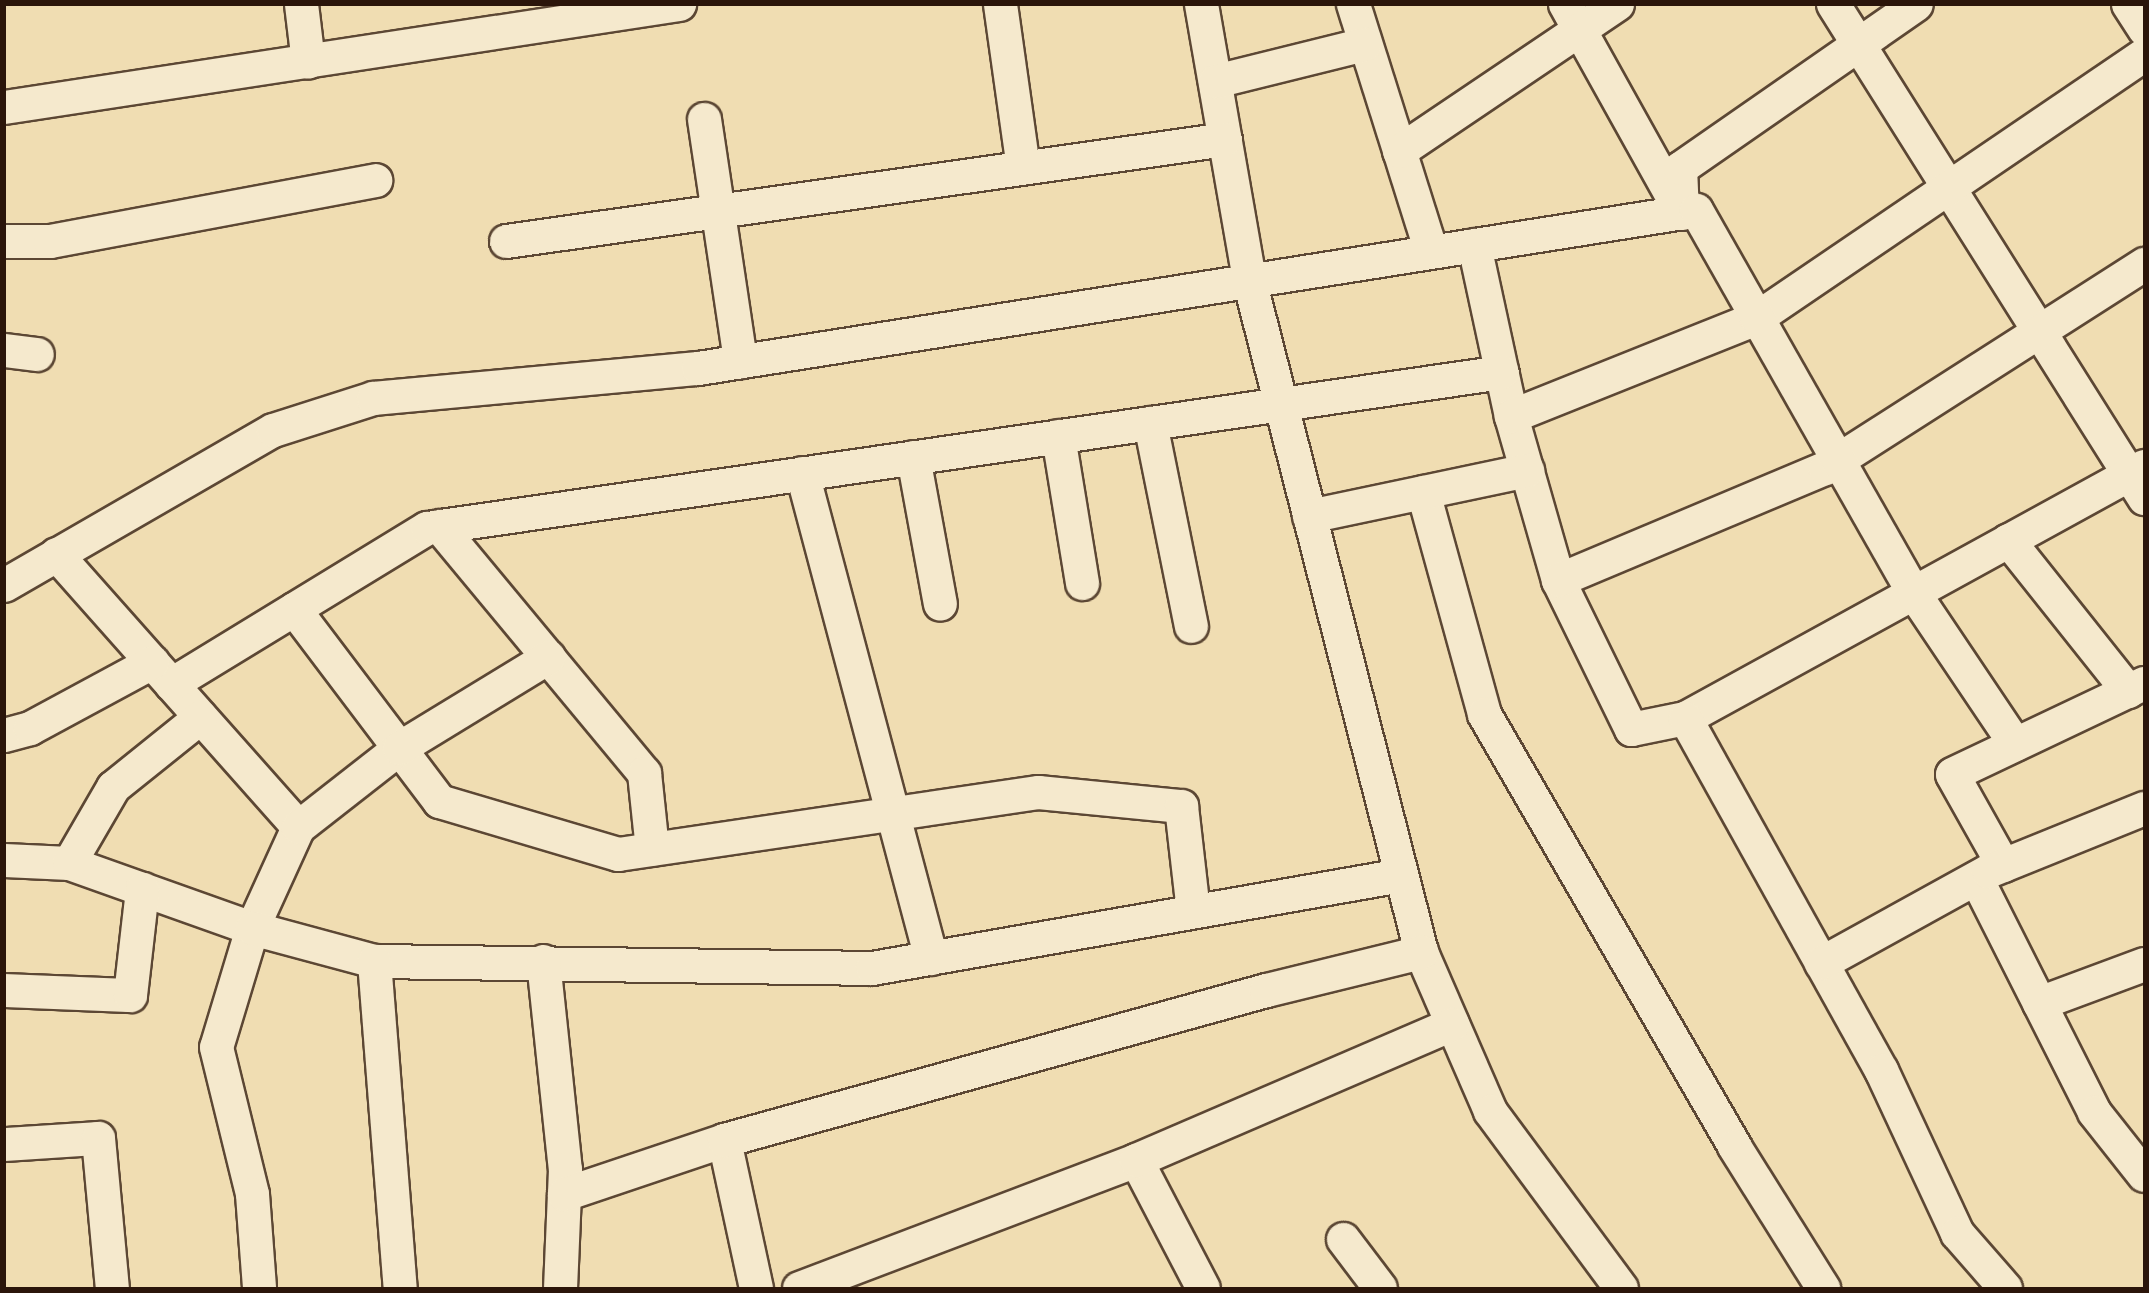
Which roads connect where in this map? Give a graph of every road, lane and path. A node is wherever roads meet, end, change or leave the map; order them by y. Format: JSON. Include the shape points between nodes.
{"nodes":[{"id":1,"x":301,"y":4,"type":"edge"},
{"id":2,"x":679,"y":4,"type":"edge"},
{"id":3,"x":1000,"y":4,"type":"edge"},
{"id":4,"x":1201,"y":4,"type":"edge"},
{"id":5,"x":1353,"y":4,"type":"edge"},
{"id":6,"x":1617,"y":4,"type":"edge"},
{"id":7,"x":1833,"y":4,"type":"edge"},
{"id":8,"x":1916,"y":4,"type":"edge"},
{"id":9,"x":2128,"y":4,"type":"edge"},
{"id":10,"x":1571,"y":18,"type":"edge"},
{"id":11,"x":2145,"y":29,"type":"edge"},
{"id":12,"x":1365,"y":44,"type":"junction"},
{"id":13,"x":1858,"y":44,"type":"junction"},
{"id":14,"x":2145,"y":54,"type":"edge"},
{"id":15,"x":308,"y":62,"type":"junction"},
{"id":16,"x":1215,"y":81,"type":"junction"},
{"id":17,"x":4,"y":107,"type":"edge"},
{"id":18,"x":704,"y":119,"type":"dead end"},
{"id":19,"x":1225,"y":139,"type":"junction"},
{"id":20,"x":1400,"y":151,"type":"junction"},
{"id":21,"x":1023,"y":167,"type":"junction"},
{"id":22,"x":375,"y":180,"type":"dead end"},
{"id":23,"x":1948,"y":187,"type":"junction"},
{"id":24,"x":718,"y":209,"type":"junction"},
{"id":25,"x":1682,"y":213,"type":"junction"},
{"id":26,"x":4,"y":241,"type":"edge"},
{"id":27,"x":506,"y":241,"type":"dead end"},
{"id":28,"x":1474,"y":245,"type":"junction"},
{"id":29,"x":1431,"y":251,"type":"junction"},
{"id":30,"x":2145,"y":264,"type":"edge"},
{"id":31,"x":1249,"y":280,"type":"junction"},
{"id":32,"x":1756,"y":318,"type":"junction"},
{"id":33,"x":2039,"y":330,"type":"junction"},
{"id":34,"x":4,"y":350,"type":"edge"},
{"id":35,"x":37,"y":354,"type":"dead end"},
{"id":36,"x":740,"y":361,"type":"junction"},
{"id":37,"x":1502,"y":372,"type":"junction"},
{"id":38,"x":1281,"y":404,"type":"junction"},
{"id":39,"x":1511,"y":416,"type":"junction"},
{"id":40,"x":1150,"y":423,"type":"junction"},
{"id":41,"x":1058,"y":436,"type":"junction"},
{"id":42,"x":913,"y":457,"type":"junction"},
{"id":43,"x":1835,"y":459,"type":"junction"},
{"id":44,"x":1527,"y":470,"type":"junction"},
{"id":45,"x":802,"y":473,"type":"junction"},
{"id":46,"x":2140,"y":480,"type":"edge"},
{"id":47,"x":1423,"y":492,"type":"junction"},
{"id":48,"x":1309,"y":516,"type":"junction"},
{"id":49,"x":439,"y":526,"type":"junction"},
{"id":50,"x":2008,"y":540,"type":"junction"},
{"id":51,"x":56,"y":554,"type":"junction"},
{"id":52,"x":1558,"y":580,"type":"junction"},
{"id":53,"x":1082,"y":583,"type":"dead end"},
{"id":54,"x":4,"y":585,"type":"edge"},
{"id":55,"x":1913,"y":592,"type":"junction"},
{"id":56,"x":940,"y":604,"type":"dead end"},
{"id":57,"x":294,"y":609,"type":"junction"},
{"id":58,"x":1191,"y":626,"type":"dead end"},
{"id":59,"x":548,"y":657,"type":"junction"},
{"id":60,"x":161,"y":673,"type":"junction"},
{"id":61,"x":2136,"y":687,"type":"edge"},
{"id":62,"x":200,"y":717,"type":"junction"},
{"id":63,"x":1685,"y":718,"type":"junction"},
{"id":64,"x":4,"y":735,"type":"edge"},
{"id":65,"x":2015,"y":744,"type":"junction"},
{"id":66,"x":399,"y":748,"type":"junction"},
{"id":67,"x":2145,"y":808,"type":"edge"},
{"id":68,"x":894,"y":813,"type":"junction"},
{"id":69,"x":298,"y":827,"type":"junction"},
{"id":70,"x":652,"y":849,"type":"junction"},
{"id":71,"x":4,"y":860,"type":"edge"},
{"id":72,"x":69,"y":863,"type":"junction"},
{"id":73,"x":1990,"y":872,"type":"junction"},
{"id":74,"x":1401,"y":875,"type":"junction"},
{"id":75,"x":142,"y":889,"type":"junction"},
{"id":76,"x":1193,"y":911,"type":"junction"},
{"id":77,"x":252,"y":928,"type":"junction"},
{"id":78,"x":1420,"y":952,"type":"junction"},
{"id":79,"x":931,"y":958,"type":"junction"},
{"id":80,"x":374,"y":961,"type":"junction"},
{"id":81,"x":543,"y":961,"type":"junction"},
{"id":82,"x":1821,"y":963,"type":"junction"},
{"id":83,"x":2145,"y":964,"type":"edge"},
{"id":84,"x":4,"y":990,"type":"edge"},
{"id":85,"x":2039,"y":1003,"type":"junction"},
{"id":86,"x":1452,"y":1024,"type":"junction"},
{"id":87,"x":724,"y":1140,"type":"junction"},
{"id":88,"x":4,"y":1144,"type":"edge"},
{"id":89,"x":1136,"y":1160,"type":"junction"},
{"id":90,"x":2145,"y":1175,"type":"edge"},
{"id":91,"x":564,"y":1194,"type":"junction"},
{"id":92,"x":1343,"y":1239,"type":"dead end"},
{"id":93,"x":112,"y":1288,"type":"edge"},
{"id":94,"x":259,"y":1288,"type":"edge"},
{"id":95,"x":400,"y":1288,"type":"edge"},
{"id":96,"x":560,"y":1288,"type":"edge"},
{"id":97,"x":756,"y":1288,"type":"edge"},
{"id":98,"x":799,"y":1288,"type":"edge"},
{"id":99,"x":1203,"y":1288,"type":"edge"},
{"id":100,"x":1380,"y":1288,"type":"edge"},
{"id":101,"x":1621,"y":1288,"type":"edge"},
{"id":102,"x":1823,"y":1288,"type":"edge"},
{"id":103,"x":2005,"y":1288,"type":"edge"}],
"edges":[{"from":1,"to":15,"type":"street"},
{"from":2,"to":15,"type":"street"},
{"from":3,"to":21,"type":"street"},
{"from":4,"to":16,"type":"street"},
{"from":5,"to":12,"type":"street"},
{"from":6,"to":10,"type":"street"},
{"from":7,"to":13,"type":"street"},
{"from":8,"to":13,"type":"street"},
{"from":9,"to":11,"type":"street"},
{"from":10,"to":20,"type":"street"},
{"from":10,"to":25,"type":"street"},
{"from":12,"to":16,"type":"street"},
{"from":12,"to":20,"type":"street"},
{"from":13,"to":23,"type":"street"},
{"from":13,"to":25,"type":"street","via":[[1680,168]]},
{"from":14,"to":23,"type":"street"},
{"from":15,"to":17,"type":"street"},
{"from":16,"to":19,"type":"street"},
{"from":18,"to":24,"type":"street"},
{"from":19,"to":21,"type":"street"},
{"from":19,"to":31,"type":"street"},
{"from":20,"to":29,"type":"street"},
{"from":21,"to":24,"type":"street"},
{"from":22,"to":26,"type":"street","via":[[50,241]]},
{"from":23,"to":32,"type":"street"},
{"from":23,"to":33,"type":"street"},
{"from":24,"to":27,"type":"street"},
{"from":24,"to":36,"type":"street"},
{"from":25,"to":28,"type":"street"},
{"from":25,"to":32,"type":"street","via":[[1696,210]]},
{"from":28,"to":29,"type":"street"},
{"from":28,"to":37,"type":"street"},
{"from":29,"to":31,"type":"street"},
{"from":30,"to":33,"type":"street"},
{"from":31,"to":36,"type":"street"},
{"from":31,"to":38,"type":"street"},
{"from":32,"to":39,"type":"street"},
{"from":32,"to":43,"type":"street"},
{"from":33,"to":43,"type":"street"},
{"from":33,"to":46,"type":"street"},
{"from":34,"to":35,"type":"street"},
{"from":36,"to":51,"type":"street","via":[[373,398],[273,430]]},
{"from":37,"to":38,"type":"street"},
{"from":37,"to":39,"type":"street"},
{"from":38,"to":40,"type":"street"},
{"from":38,"to":48,"type":"street"},
{"from":39,"to":44,"type":"street"},
{"from":40,"to":41,"type":"street"},
{"from":40,"to":58,"type":"street"},
{"from":41,"to":42,"type":"street"},
{"from":41,"to":53,"type":"street"},
{"from":42,"to":45,"type":"street"},
{"from":42,"to":56,"type":"street"},
{"from":43,"to":52,"type":"street","via":[[1825,468]]},
{"from":43,"to":55,"type":"street"},
{"from":44,"to":47,"type":"street"},
{"from":44,"to":52,"type":"street"},
{"from":45,"to":49,"type":"street"},
{"from":45,"to":68,"type":"street"},
{"from":46,"to":50,"type":"street"},
{"from":47,"to":48,"type":"street"},
{"from":47,"to":102,"type":"street","via":[[1484,714],[1734,1146]]},
{"from":48,"to":74,"type":"street"},
{"from":49,"to":57,"type":"street","via":[[427,528]]},
{"from":49,"to":59,"type":"street"},
{"from":50,"to":55,"type":"street"},
{"from":50,"to":61,"type":"street"},
{"from":51,"to":54,"type":"street"},
{"from":51,"to":60,"type":"street"},
{"from":52,"to":63,"type":"street","via":[[1631,729]]},
{"from":55,"to":63,"type":"street"},
{"from":55,"to":65,"type":"street"},
{"from":57,"to":60,"type":"street"},
{"from":57,"to":66,"type":"street"},
{"from":59,"to":66,"type":"street"},
{"from":59,"to":70,"type":"street","via":[[644,773]]},
{"from":60,"to":62,"type":"street"},
{"from":60,"to":64,"type":"street","via":[[30,728]]},
{"from":61,"to":65,"type":"street"},
{"from":62,"to":69,"type":"street"},
{"from":62,"to":72,"type":"street","via":[[113,787]]},
{"from":63,"to":82,"type":"street"},
{"from":65,"to":73,"type":"street","via":[[1952,774]]},
{"from":66,"to":69,"type":"street"},
{"from":66,"to":70,"type":"street","via":[[439,801],[618,854]]},
{"from":67,"to":73,"type":"street"},
{"from":68,"to":70,"type":"street"},
{"from":68,"to":76,"type":"street","via":[[1038,792],[1181,806]]},
{"from":68,"to":79,"type":"street"},
{"from":69,"to":77,"type":"street"},
{"from":71,"to":72,"type":"street"},
{"from":72,"to":75,"type":"street"},
{"from":73,"to":82,"type":"street"},
{"from":73,"to":85,"type":"street"},
{"from":74,"to":76,"type":"street"},
{"from":74,"to":78,"type":"street"},
{"from":75,"to":77,"type":"street"},
{"from":75,"to":84,"type":"street","via":[[130,995]]},
{"from":76,"to":79,"type":"street"},
{"from":77,"to":80,"type":"street"},
{"from":77,"to":94,"type":"street","via":[[216,1047],[252,1194]]},
{"from":78,"to":86,"type":"street"},
{"from":78,"to":87,"type":"street","via":[[1266,990]]},
{"from":79,"to":81,"type":"street","via":[[872,968]]},
{"from":80,"to":81,"type":"street"},
{"from":80,"to":95,"type":"street"},
{"from":81,"to":91,"type":"street","via":[[565,1169]]},
{"from":82,"to":103,"type":"street","via":[[1881,1070],[1958,1233]]},
{"from":83,"to":85,"type":"street"},
{"from":85,"to":90,"type":"street","via":[[2094,1112]]},
{"from":86,"to":89,"type":"street"},
{"from":86,"to":101,"type":"street","via":[[1490,1111]]},
{"from":87,"to":91,"type":"street"},
{"from":87,"to":97,"type":"street"},
{"from":88,"to":93,"type":"street","via":[[98,1138]]},
{"from":89,"to":98,"type":"street"},
{"from":89,"to":99,"type":"street"},
{"from":91,"to":96,"type":"street"},
{"from":92,"to":100,"type":"street"}]}
